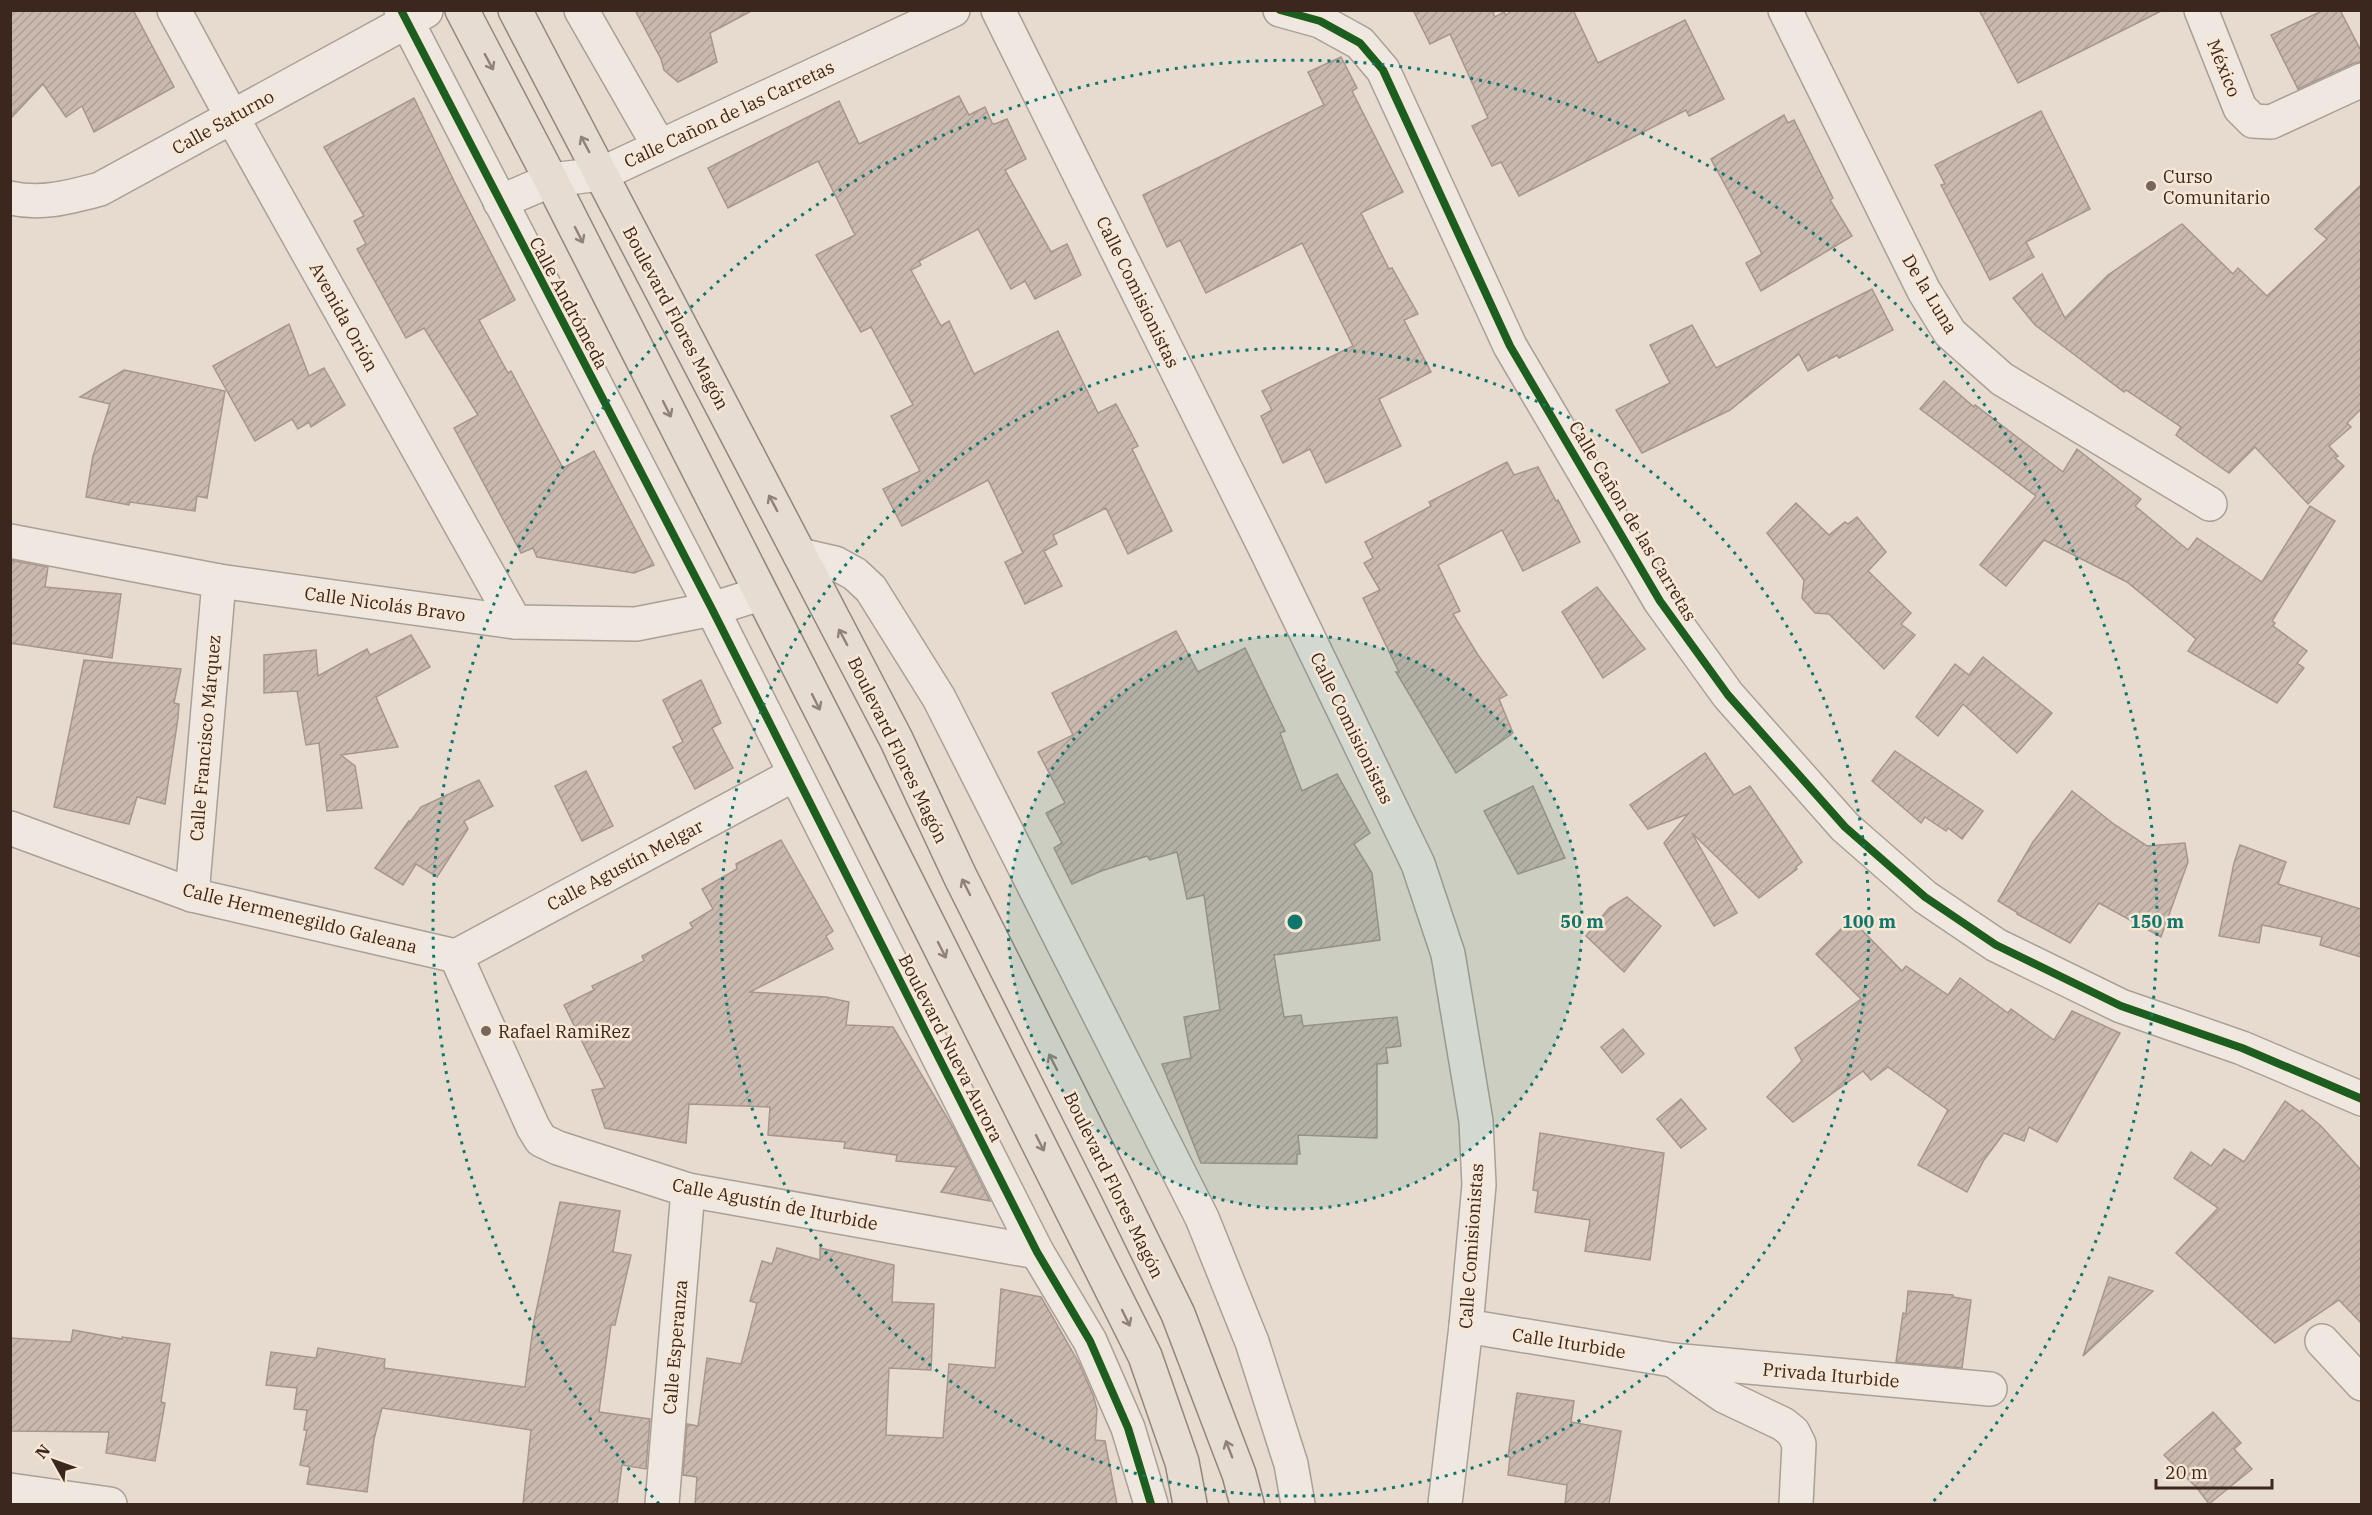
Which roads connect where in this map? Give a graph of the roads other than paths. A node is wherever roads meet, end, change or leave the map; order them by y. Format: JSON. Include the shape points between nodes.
{"nodes":[{"id":1,"x":174,"y":10,"type":"edge"},
{"id":2,"x":462,"y":10,"type":"edge"},
{"id":3,"x":516,"y":10,"type":"edge"},
{"id":4,"x":581,"y":10,"type":"edge"},
{"id":5,"x":952,"y":10,"type":"edge"},
{"id":6,"x":998,"y":10,"type":"edge"},
{"id":7,"x":1280,"y":10,"type":"edge"},
{"id":8,"x":1785,"y":10,"type":"edge"},
{"id":9,"x":2201,"y":10,"type":"edge"},
{"id":10,"x":412,"y":14,"type":"edge"},
{"id":11,"x":2361,"y":80,"type":"edge"},
{"id":12,"x":232,"y":117,"type":"junction"},
{"id":13,"x":659,"y":146,"type":"junction"},
{"id":14,"x":601,"y":174,"type":"junction"},
{"id":15,"x":551,"y":180,"type":"junction"},
{"id":16,"x":10,"y":198,"type":"edge"},
{"id":17,"x":500,"y":202,"type":"junction"},
{"id":18,"x":2210,"y":504,"type":"dead end"},
{"id":19,"x":10,"y":541,"type":"edge"},
{"id":20,"x":800,"y":555,"type":"junction"},
{"id":21,"x":219,"y":581,"type":"junction"},
{"id":22,"x":760,"y":594,"type":"junction"},
{"id":23,"x":712,"y":609,"type":"junction"},
{"id":24,"x":514,"y":622,"type":"junction"},
{"id":25,"x":795,"y":774,"type":"junction"},
{"id":26,"x":10,"y":828,"type":"edge"},
{"id":27,"x":192,"y":895,"type":"junction"},
{"id":28,"x":456,"y":956,"type":"junction"},
{"id":29,"x":2361,"y":1100,"type":"edge"},
{"id":30,"x":688,"y":1190,"type":"junction"},
{"id":31,"x":1037,"y":1252,"type":"junction"},
{"id":32,"x":1466,"y":1326,"type":"junction"},
{"id":33,"x":2322,"y":1341,"type":"dead end"},
{"id":34,"x":1672,"y":1360,"type":"junction"},
{"id":35,"x":2361,"y":1384,"type":"edge"},
{"id":36,"x":1990,"y":1389,"type":"dead end"},
{"id":37,"x":10,"y":1490,"type":"edge"},
{"id":38,"x":110,"y":1504,"type":"edge"},
{"id":39,"x":662,"y":1504,"type":"edge"},
{"id":40,"x":1151,"y":1504,"type":"edge"},
{"id":41,"x":1190,"y":1504,"type":"edge"},
{"id":42,"x":1248,"y":1504,"type":"edge"},
{"id":43,"x":1298,"y":1504,"type":"edge"},
{"id":44,"x":1445,"y":1504,"type":"edge"},
{"id":45,"x":1796,"y":1504,"type":"edge"}],
"edges":[{"from":1,"to":12,"type":"street","name":"Avenida Orión"},
{"from":2,"to":15,"type":"main road","one_way":true},
{"from":14,"to":3,"type":"main road","name":"Boulevard Flores Magón","one_way":true},
{"from":4,"to":13,"type":"street"},
{"from":5,"to":13,"type":"street","name":"Calle Cañon de las Carretas"},
{"from":6,"to":32,"type":"street","name":"Calle Comisionistas","via":[[1418,864],[1448,954],[1476,1121],[1479,1185]]},
{"from":7,"to":29,"type":"street","name":"Calle Cañon de las Carretas","via":[[1320,21],[1360,43],[1383,70],[1510,346],[1660,601],[1728,695],[1845,827],[1925,897],[1996,945],[2121,1006],[2242,1048]]},
{"from":8,"to":18,"type":"street","name":"De la Luna","via":[[1924,291],[1950,333],[2002,379]]},
{"from":9,"to":11,"type":"street","name":"México","via":[[2240,108],[2253,121],[2271,122]]},
{"from":10,"to":12,"type":"street","name":"Calle Saturno"},
{"from":10,"to":17,"type":"street","name":"Calle Andrómeda"},
{"from":12,"to":16,"type":"street","name":"Calle Saturno","via":[[100,189],[59,200],[27,202]]},
{"from":12,"to":24,"type":"street","name":"Avenida Orión"},
{"from":13,"to":14,"type":"street","name":"Calle Cañon de las Carretas"},
{"from":14,"to":15,"type":"street","name":"Calle Cañon de las Carretas"},
{"from":20,"to":14,"type":"main road","name":"Boulevard Flores Magón","one_way":true},
{"from":15,"to":17,"type":"street","name":"Calle Cañon de las Carretas"},
{"from":15,"to":22,"type":"main road","one_way":true},
{"from":17,"to":23,"type":"street","name":"Calle Andrómeda"},
{"from":19,"to":21,"type":"street","name":"Calle Nicolás Bravo"},
{"from":42,"to":20,"type":"main road","name":"Boulevard Flores Magón","one_way":true,"via":[[1178,1314],[896,739]]},
{"from":20,"to":43,"type":"street","via":[[834,563],[855,574],[871,589],[939,698],[1202,1218],[1252,1342],[1291,1464]]},
{"from":21,"to":24,"type":"street","name":"Calle Nicolás Bravo"},
{"from":21,"to":27,"type":"street","name":"Calle Francisco Márquez"},
{"from":22,"to":23,"type":"street","name":"Calle Nicolás Bravo"},
{"from":22,"to":41,"type":"main road","one_way":true,"via":[[1144,1356],[1182,1462]]},
{"from":23,"to":24,"type":"street","name":"Calle Nicolás Bravo","via":[[636,624]]},
{"from":23,"to":25,"type":"street","name":"Boulevard Nueva Aurora"},
{"from":25,"to":28,"type":"street","name":"Calle Agustín Melgar"},
{"from":25,"to":31,"type":"street","name":"Boulevard Nueva Aurora"},
{"from":26,"to":27,"type":"street","name":"Calle Hermenegildo Galeana"},
{"from":27,"to":28,"type":"street","name":"Calle Hermenegildo Galeana"},
{"from":28,"to":30,"type":"street","name":"Calle Agustín de Iturbide","via":[[541,1140]]},
{"from":30,"to":31,"type":"street","name":"Calle Agustín de Iturbide"},
{"from":30,"to":39,"type":"street","name":"Calle Esperanza"},
{"from":31,"to":40,"type":"street","name":"Boulevard Nueva Aurora","via":[[1090,1341],[1128,1428]]},
{"from":32,"to":34,"type":"street","name":"Calle Iturbide"},
{"from":32,"to":44,"type":"street","name":"Calle Comisionistas"},
{"from":33,"to":35,"type":"street"},
{"from":34,"to":36,"type":"street","name":"Privada Iturbide"},
{"from":34,"to":45,"type":"street","via":[[1724,1396],[1793,1432],[1799,1444]]},
{"from":37,"to":38,"type":"street"}]}
